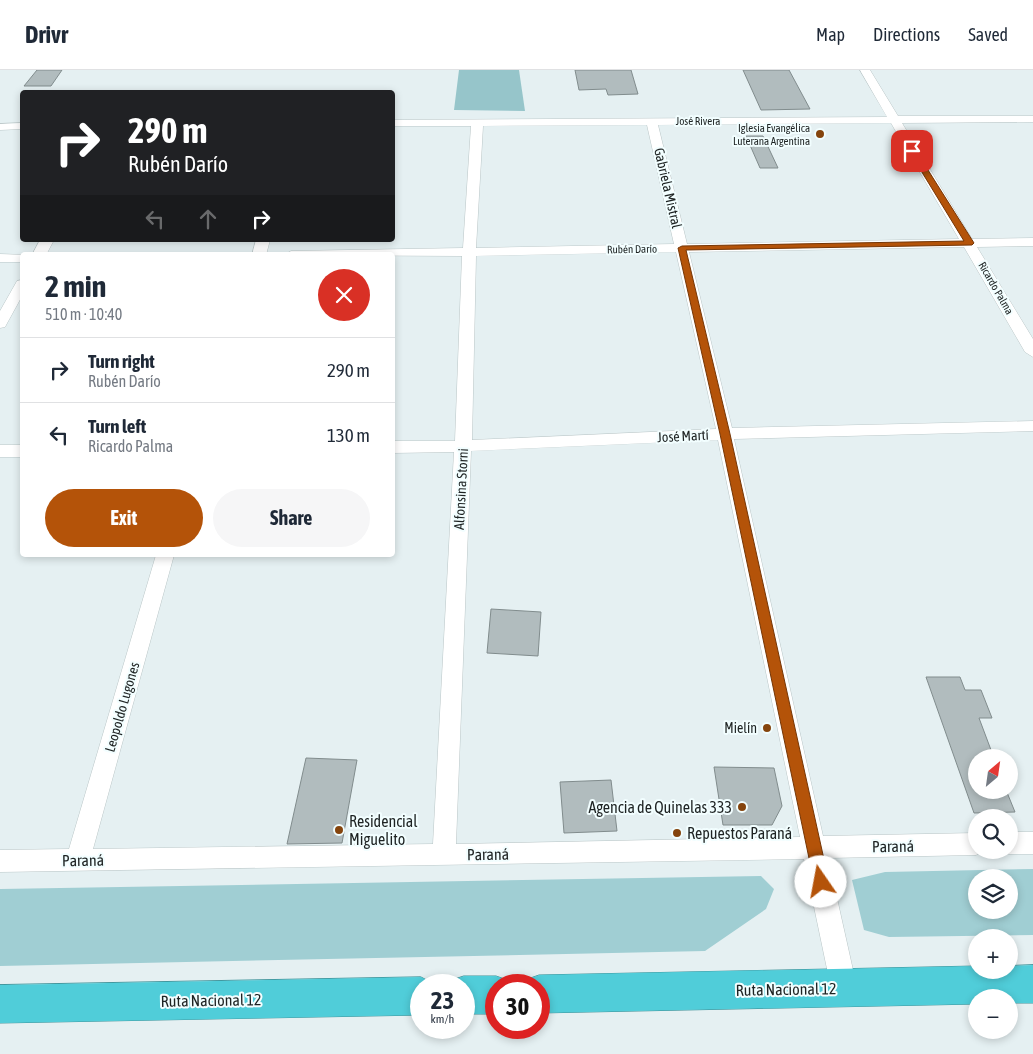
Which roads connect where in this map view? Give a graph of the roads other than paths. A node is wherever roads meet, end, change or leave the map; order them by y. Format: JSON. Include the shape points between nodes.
{"nodes":[{"id":1,"x":865,"y":70,"type":"edge"},
{"id":2,"x":1033,"y":119,"type":"edge"},
{"id":3,"x":893,"y":120,"type":"junction"},
{"id":4,"x":652,"y":122,"type":"junction"},
{"id":5,"x":477,"y":123,"type":"junction"},
{"id":6,"x":395,"y":124,"type":"edge"},
{"id":7,"x":20,"y":126,"type":"edge"},
{"id":8,"x":0,"y":127,"type":"edge"},
{"id":9,"x":1033,"y":242,"type":"edge"},
{"id":10,"x":970,"y":243,"type":"junction"},
{"id":11,"x":682,"y":248,"type":"junction"},
{"id":12,"x":469,"y":253,"type":"junction"},
{"id":13,"x":395,"y":254,"type":"edge"},
{"id":14,"x":0,"y":258,"type":"edge"},
{"id":15,"x":20,"y":258,"type":"edge"},
{"id":16,"x":20,"y":288,"type":"edge"},
{"id":17,"x":0,"y":324,"type":"edge"},
{"id":18,"x":1033,"y":352,"type":"edge"},
{"id":19,"x":1033,"y":426,"type":"edge"},
{"id":20,"x":725,"y":434,"type":"junction"},
{"id":21,"x":462,"y":446,"type":"junction"},
{"id":22,"x":395,"y":447,"type":"edge"},
{"id":23,"x":0,"y":451,"type":"edge"},
{"id":24,"x":20,"y":451,"type":"edge"},
{"id":25,"x":164,"y":557,"type":"edge"},
{"id":26,"x":1018,"y":843,"type":"edge"},
{"id":27,"x":1033,"y":843,"type":"edge"},
{"id":28,"x":968,"y":844,"type":"edge"},
{"id":29,"x":814,"y":847,"type":"junction"},
{"id":30,"x":444,"y":855,"type":"junction"},
{"id":31,"x":78,"y":860,"type":"junction"},
{"id":32,"x":0,"y":861,"type":"edge"},
{"id":33,"x":1033,"y":984,"type":"edge"},
{"id":34,"x":844,"y":988,"type":"junction"},
{"id":35,"x":550,"y":994,"type":"edge"},
{"id":36,"x":410,"y":996,"type":"edge"},
{"id":37,"x":0,"y":1004,"type":"edge"}],
"edges":[{"from":1,"to":3,"type":"street","name":"Ricardo Palma"},
{"from":2,"to":3,"type":"street","name":"José Rivera"},
{"from":3,"to":4,"type":"street","name":"José Rivera"},
{"from":3,"to":10,"type":"street","name":"Ricardo Palma"},
{"from":4,"to":5,"type":"street","name":"José Rivera"},
{"from":4,"to":11,"type":"street","name":"Gabriela Mistral"},
{"from":5,"to":6,"type":"street","name":"José Rivera"},
{"from":5,"to":12,"type":"street","name":"Alfonsina Storni"},
{"from":7,"to":8,"type":"street"},
{"from":9,"to":10,"type":"street","name":"Rubén Darío"},
{"from":10,"to":11,"type":"street","name":"Rubén Darío"},
{"from":10,"to":18,"type":"street","name":"Ricardo Palma"},
{"from":11,"to":12,"type":"street","name":"Rubén Darío"},
{"from":11,"to":20,"type":"street","name":"Gabriela Mistral"},
{"from":12,"to":13,"type":"street","name":"Rubén Darío"},
{"from":12,"to":21,"type":"street","name":"Alfonsina Storni"},
{"from":14,"to":15,"type":"street"},
{"from":16,"to":17,"type":"street"},
{"from":19,"to":20,"type":"street","name":"José Martí"},
{"from":20,"to":21,"type":"street","name":"José Martí"},
{"from":20,"to":29,"type":"street","name":"Gabriela Mistral"},
{"from":21,"to":22,"type":"street","name":"José Martí"},
{"from":21,"to":30,"type":"street","name":"Alfonsina Storni"},
{"from":23,"to":24,"type":"street"},
{"from":25,"to":31,"type":"street","name":"Leopoldo Lugones"},
{"from":26,"to":27,"type":"street"},
{"from":28,"to":29,"type":"street","name":"Paraná"},
{"from":29,"to":30,"type":"street","name":"Paraná"},
{"from":29,"to":34,"type":"street","name":"Gabriela Mistral"},
{"from":30,"to":31,"type":"street","name":"Paraná"},
{"from":31,"to":32,"type":"street","name":"Paraná"},
{"from":33,"to":34,"type":"highway","name":"Ruta Nacional 12"},
{"from":34,"to":35,"type":"highway","name":"Ruta Nacional 12"},
{"from":36,"to":37,"type":"highway","name":"Ruta Nacional 12"}]}
